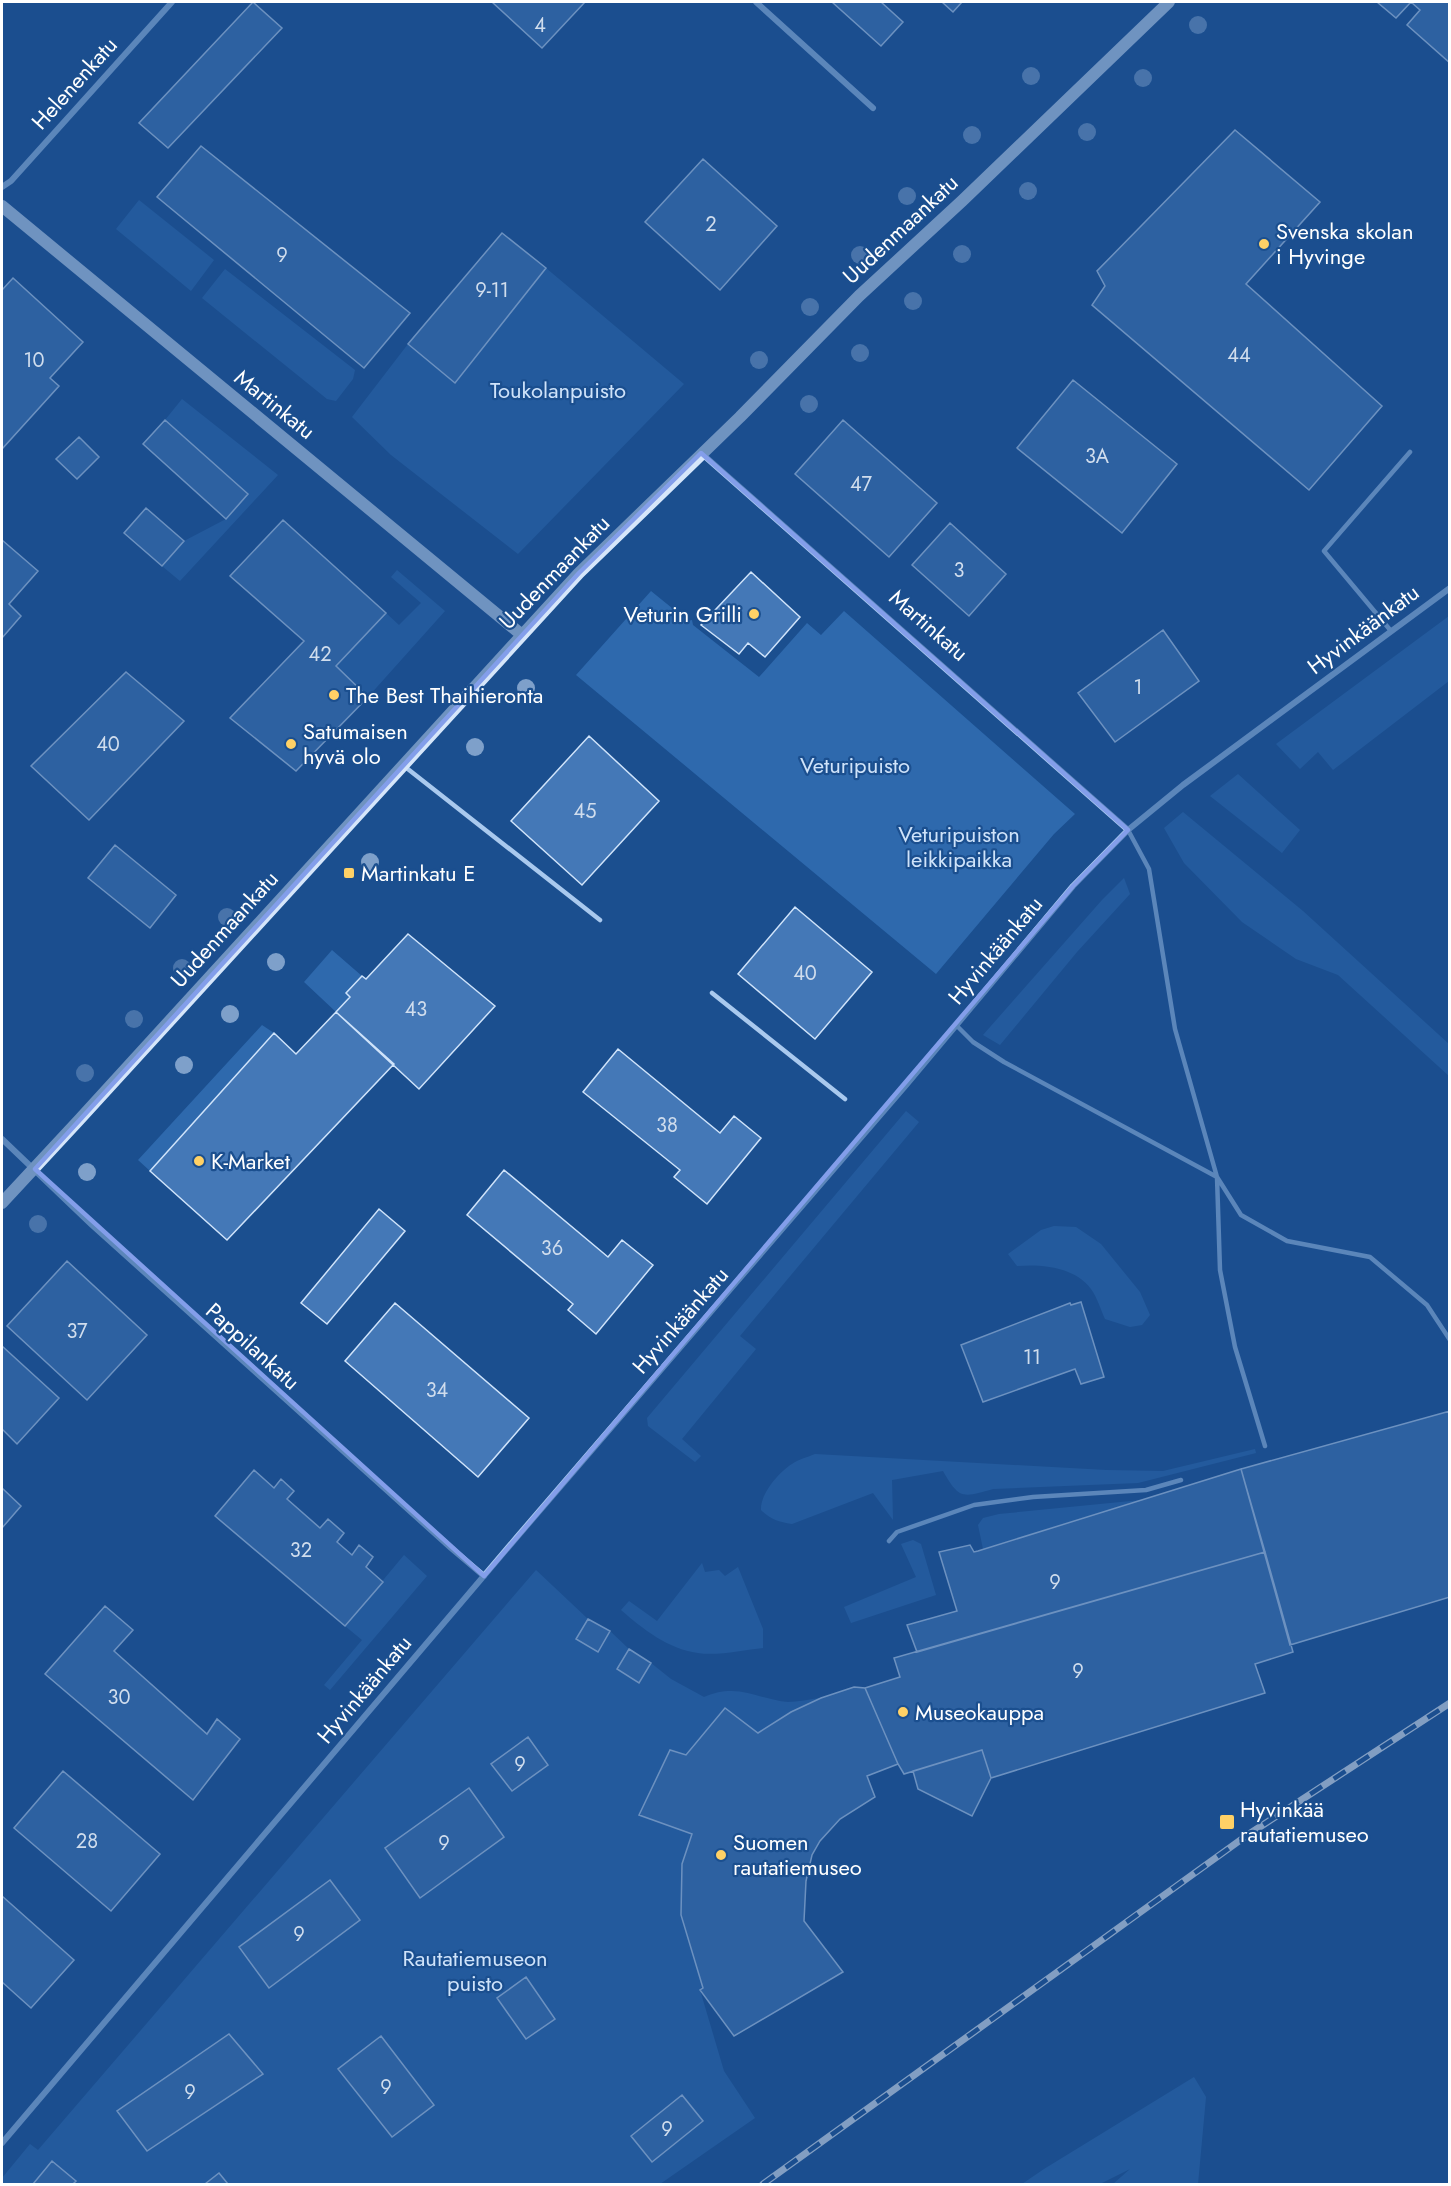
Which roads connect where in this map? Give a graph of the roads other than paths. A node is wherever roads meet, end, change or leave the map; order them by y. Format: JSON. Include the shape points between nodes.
{"nodes":[{"id":1,"x":172,"y":2,"type":"edge"},
{"id":2,"x":756,"y":2,"type":"edge"},
{"id":3,"x":1169,"y":2,"type":"edge"},
{"id":4,"x":873,"y":108,"type":"dead end"},
{"id":5,"x":2,"y":187,"type":"edge"},
{"id":6,"x":2,"y":206,"type":"edge"},
{"id":7,"x":1410,"y":452,"type":"dead end"},
{"id":8,"x":701,"y":453,"type":"junction"},
{"id":9,"x":1449,"y":588,"type":"edge"},
{"id":10,"x":1391,"y":631,"type":"junction"},
{"id":11,"x":522,"y":635,"type":"junction"},
{"id":12,"x":402,"y":765,"type":"junction"},
{"id":13,"x":1128,"y":830,"type":"junction"},
{"id":14,"x":600,"y":920,"type":"dead end"},
{"id":15,"x":712,"y":993,"type":"dead end"},
{"id":16,"x":956,"y":1025,"type":"junction"},
{"id":17,"x":845,"y":1099,"type":"dead end"},
{"id":18,"x":2,"y":1139,"type":"edge"},
{"id":19,"x":35,"y":1169,"type":"junction"},
{"id":20,"x":1217,"y":1177,"type":"junction"},
{"id":21,"x":2,"y":1203,"type":"edge"},
{"id":22,"x":1449,"y":1340,"type":"edge"},
{"id":23,"x":1265,"y":1446,"type":"dead end"},
{"id":24,"x":1181,"y":1480,"type":"dead end"},
{"id":25,"x":889,"y":1540,"type":"dead end"},
{"id":26,"x":484,"y":1576,"type":"junction"},
{"id":27,"x":2,"y":2143,"type":"edge"}],
"edges":[{"from":1,"to":5,"type":"street","name":"Helenenkatu","via":[[11,182]]},
{"from":2,"to":4,"type":"street"},
{"from":3,"to":8,"type":"main road","name":"Uudenmaankatu","via":[[859,296]]},
{"from":6,"to":11,"type":"main road","name":"Martinkatu"},
{"from":7,"to":10,"type":"lane","via":[[1324,551]]},
{"from":8,"to":11,"type":"main road","name":"Uudenmaankatu"},
{"from":8,"to":13,"type":"street","name":"Martinkatu"},
{"from":9,"to":10,"type":"street","name":"Hyvinkäänkatu"},
{"from":10,"to":13,"type":"street","name":"Hyvinkäänkatu"},
{"from":11,"to":12,"type":"main road","name":"Uudenmaankatu"},
{"from":12,"to":14,"type":"lane"},
{"from":12,"to":19,"type":"main road","name":"Uudenmaankatu"},
{"from":13,"to":16,"type":"street","name":"Hyvinkäänkatu","via":[[1073,886]]},
{"from":13,"to":20,"type":"lane","via":[[1149,869],[1175,1029]]},
{"from":15,"to":17,"type":"lane"},
{"from":16,"to":20,"type":"lane","via":[[973,1042],[1004,1062]]},
{"from":16,"to":26,"type":"street","name":"Hyvinkäänkatu"},
{"from":18,"to":19,"type":"street","name":"Pappilankatu"},
{"from":19,"to":21,"type":"main road","name":"Uudenmaankatu"},
{"from":19,"to":26,"type":"street","name":"Pappilankatu","via":[[101,1233]]},
{"from":20,"to":22,"type":"lane","via":[[1241,1215],[1287,1241],[1370,1257],[1427,1305]]},
{"from":20,"to":23,"type":"lane","via":[[1220,1270],[1234,1347]]},
{"from":24,"to":25,"type":"lane","via":[[1146,1490],[974,1505],[897,1532]]},
{"from":26,"to":27,"type":"street","name":"Hyvinkäänkatu"}]}
